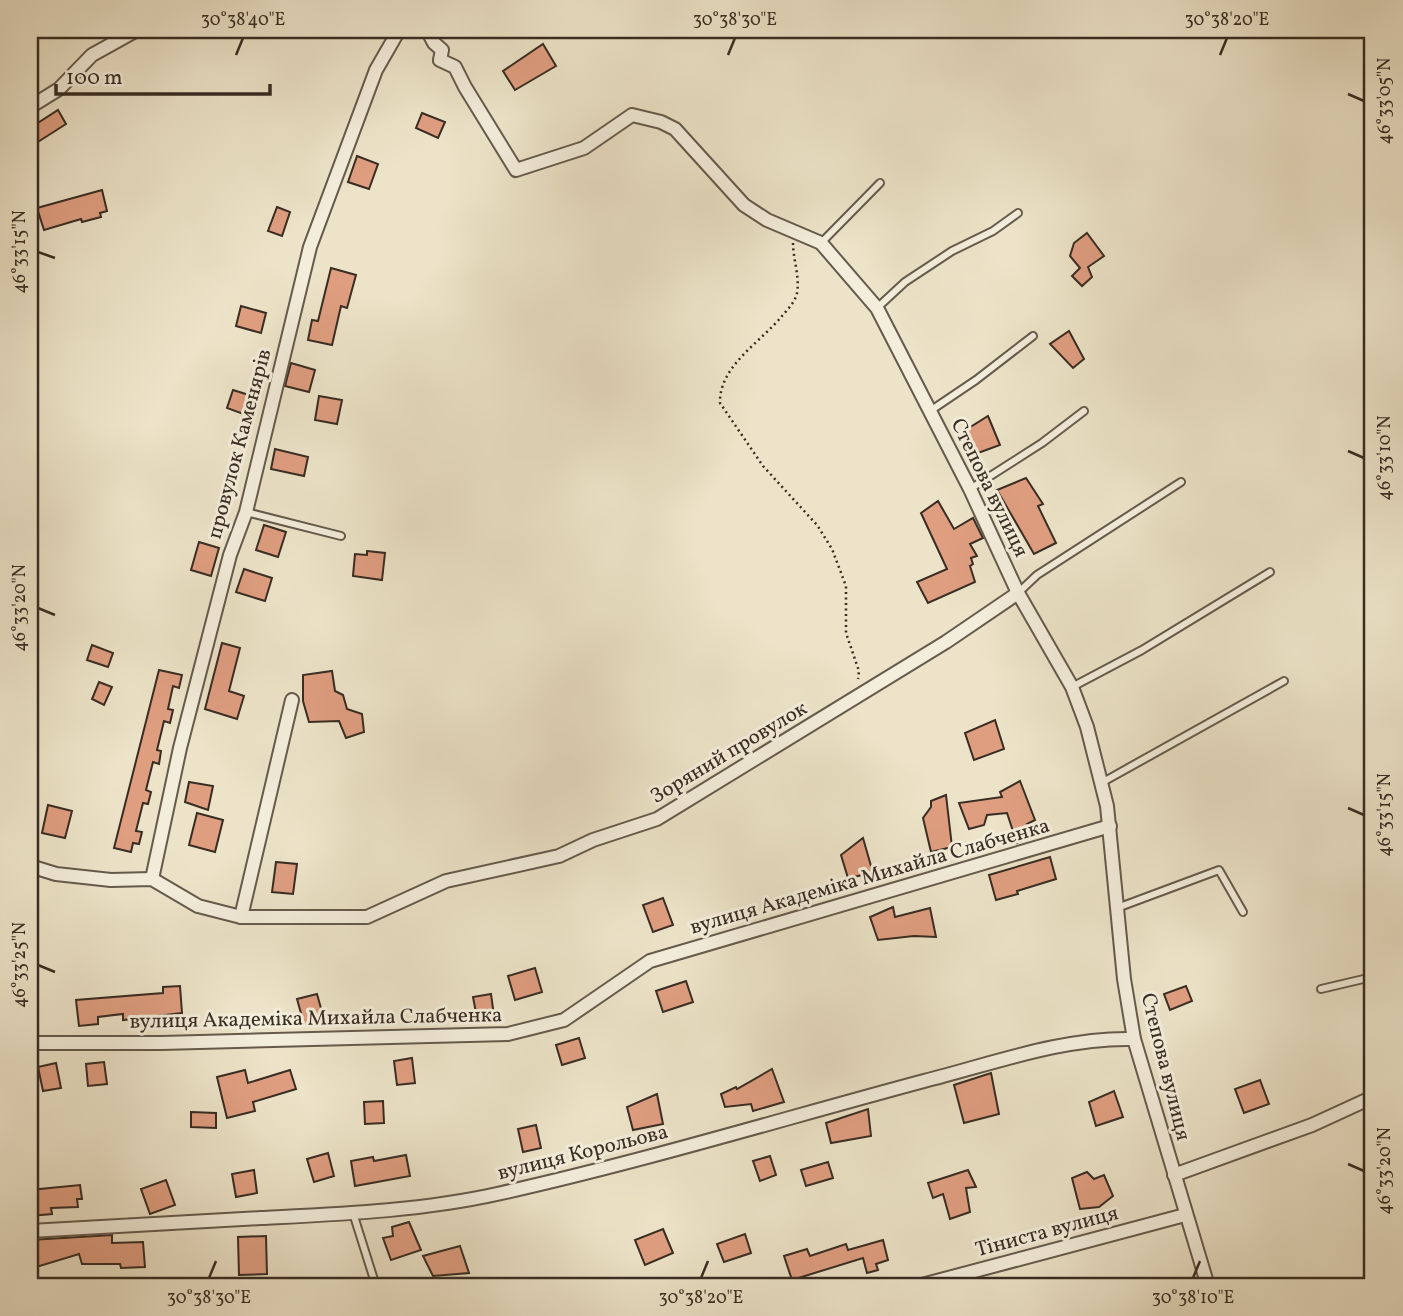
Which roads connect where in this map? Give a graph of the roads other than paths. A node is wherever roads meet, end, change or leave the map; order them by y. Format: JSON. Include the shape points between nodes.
{"nodes":[{"id":1,"x":137,"y":30,"type":"edge"},
{"id":2,"x":398,"y":30,"type":"edge"},
{"id":3,"x":427,"y":30,"type":"edge"},
{"id":4,"x":30,"y":107,"type":"edge"},
{"id":5,"x":880,"y":183,"type":"dead end"},
{"id":6,"x":1018,"y":213,"type":"dead end"},
{"id":7,"x":821,"y":243,"type":"junction"},
{"id":8,"x":877,"y":308,"type":"junction"},
{"id":9,"x":1033,"y":336,"type":"dead end"},
{"id":10,"x":930,"y":411,"type":"junction"},
{"id":11,"x":1084,"y":411,"type":"dead end"},
{"id":12,"x":1181,"y":481,"type":"dead end"},
{"id":13,"x":970,"y":489,"type":"junction"},
{"id":14,"x":246,"y":512,"type":"junction"},
{"id":15,"x":341,"y":536,"type":"dead end"},
{"id":16,"x":1270,"y":572,"type":"dead end"},
{"id":17,"x":1018,"y":593,"type":"junction"},
{"id":18,"x":1284,"y":681,"type":"dead end"},
{"id":19,"x":1072,"y":687,"type":"junction"},
{"id":20,"x":292,"y":700,"type":"dead end"},
{"id":21,"x":1102,"y":782,"type":"junction"},
{"id":22,"x":1110,"y":826,"type":"junction"},
{"id":23,"x":30,"y":866,"type":"edge"},
{"id":24,"x":152,"y":879,"type":"junction"},
{"id":25,"x":1117,"y":908,"type":"junction"},
{"id":26,"x":1243,"y":912,"type":"dead end"},
{"id":27,"x":241,"y":917,"type":"junction"},
{"id":28,"x":1373,"y":978,"type":"edge"},
{"id":29,"x":1321,"y":989,"type":"dead end"},
{"id":30,"x":1134,"y":1039,"type":"junction"},
{"id":31,"x":30,"y":1043,"type":"edge"},
{"id":32,"x":1373,"y":1097,"type":"edge"},
{"id":33,"x":1174,"y":1175,"type":"junction"},
{"id":34,"x":353,"y":1213,"type":"junction"},
{"id":35,"x":1185,"y":1215,"type":"junction"},
{"id":36,"x":30,"y":1231,"type":"edge"},
{"id":37,"x":376,"y":1286,"type":"edge"},
{"id":38,"x":918,"y":1286,"type":"edge"},
{"id":39,"x":1208,"y":1286,"type":"edge"}],
"edges":[{"from":1,"to":4,"type":"street","via":[[92,55],[59,89]]},
{"from":2,"to":14,"type":"street","name":"провулок Каменярів","via":[[376,71],[310,247]]},
{"from":3,"to":7,"type":"street","via":[[442,50],[440,60],[455,67],[516,170],[584,148],[632,115],[646,117],[675,129],[744,205],[792,233]]},
{"from":5,"to":7,"type":"lane"},
{"from":6,"to":8,"type":"lane","via":[[905,282]]},
{"from":7,"to":8,"type":"street","name":"Степова вулиця"},
{"from":8,"to":10,"type":"street","name":"Степова вулиця"},
{"from":9,"to":10,"type":"lane"},
{"from":10,"to":13,"type":"street","name":"Степова вулиця"},
{"from":11,"to":13,"type":"lane"},
{"from":12,"to":17,"type":"lane","via":[[1037,575]]},
{"from":13,"to":17,"type":"street","name":"Степова вулиця"},
{"from":14,"to":15,"type":"lane"},
{"from":14,"to":24,"type":"street","name":"провулок Каменярів","via":[[230,555],[180,748]]},
{"from":16,"to":19,"type":"lane"},
{"from":17,"to":19,"type":"street","name":"Степова вулиця"},
{"from":17,"to":27,"type":"street","name":"Зоряний провулок","via":[[657,819],[559,856],[446,881],[367,917]]},
{"from":18,"to":21,"type":"lane"},
{"from":19,"to":21,"type":"street","name":"Степова вулиця"},
{"from":20,"to":27,"type":"street"},
{"from":21,"to":22,"type":"street","name":"Степова вулиця"},
{"from":22,"to":25,"type":"street","name":"Степова вулиця"},
{"from":22,"to":31,"type":"street","name":"вулиця Академіка Михайла Слабченка","via":[[650,961],[564,1020],[528,1030],[443,1037]]},
{"from":23,"to":24,"type":"street","via":[[111,880]]},
{"from":24,"to":27,"type":"street","name":"Зоряний провулок","via":[[198,906]]},
{"from":25,"to":26,"type":"lane","via":[[1219,870]]},
{"from":25,"to":30,"type":"street","name":"Степова вулиця"},
{"from":28,"to":29,"type":"lane"},
{"from":30,"to":33,"type":"street","name":"Степова вулиця"},
{"from":30,"to":34,"type":"street","name":"вулиця Корольова","via":[[1059,1046],[720,1139],[496,1194]]},
{"from":32,"to":33,"type":"street","via":[[1312,1125]]},
{"from":33,"to":35,"type":"street","name":"Степова вулиця"},
{"from":34,"to":36,"type":"street","name":"вулиця Корольова"},
{"from":34,"to":37,"type":"lane"},
{"from":35,"to":38,"type":"street","name":"Тіниста вулиця"},
{"from":35,"to":39,"type":"street","name":"Степова вулиця"}]}
